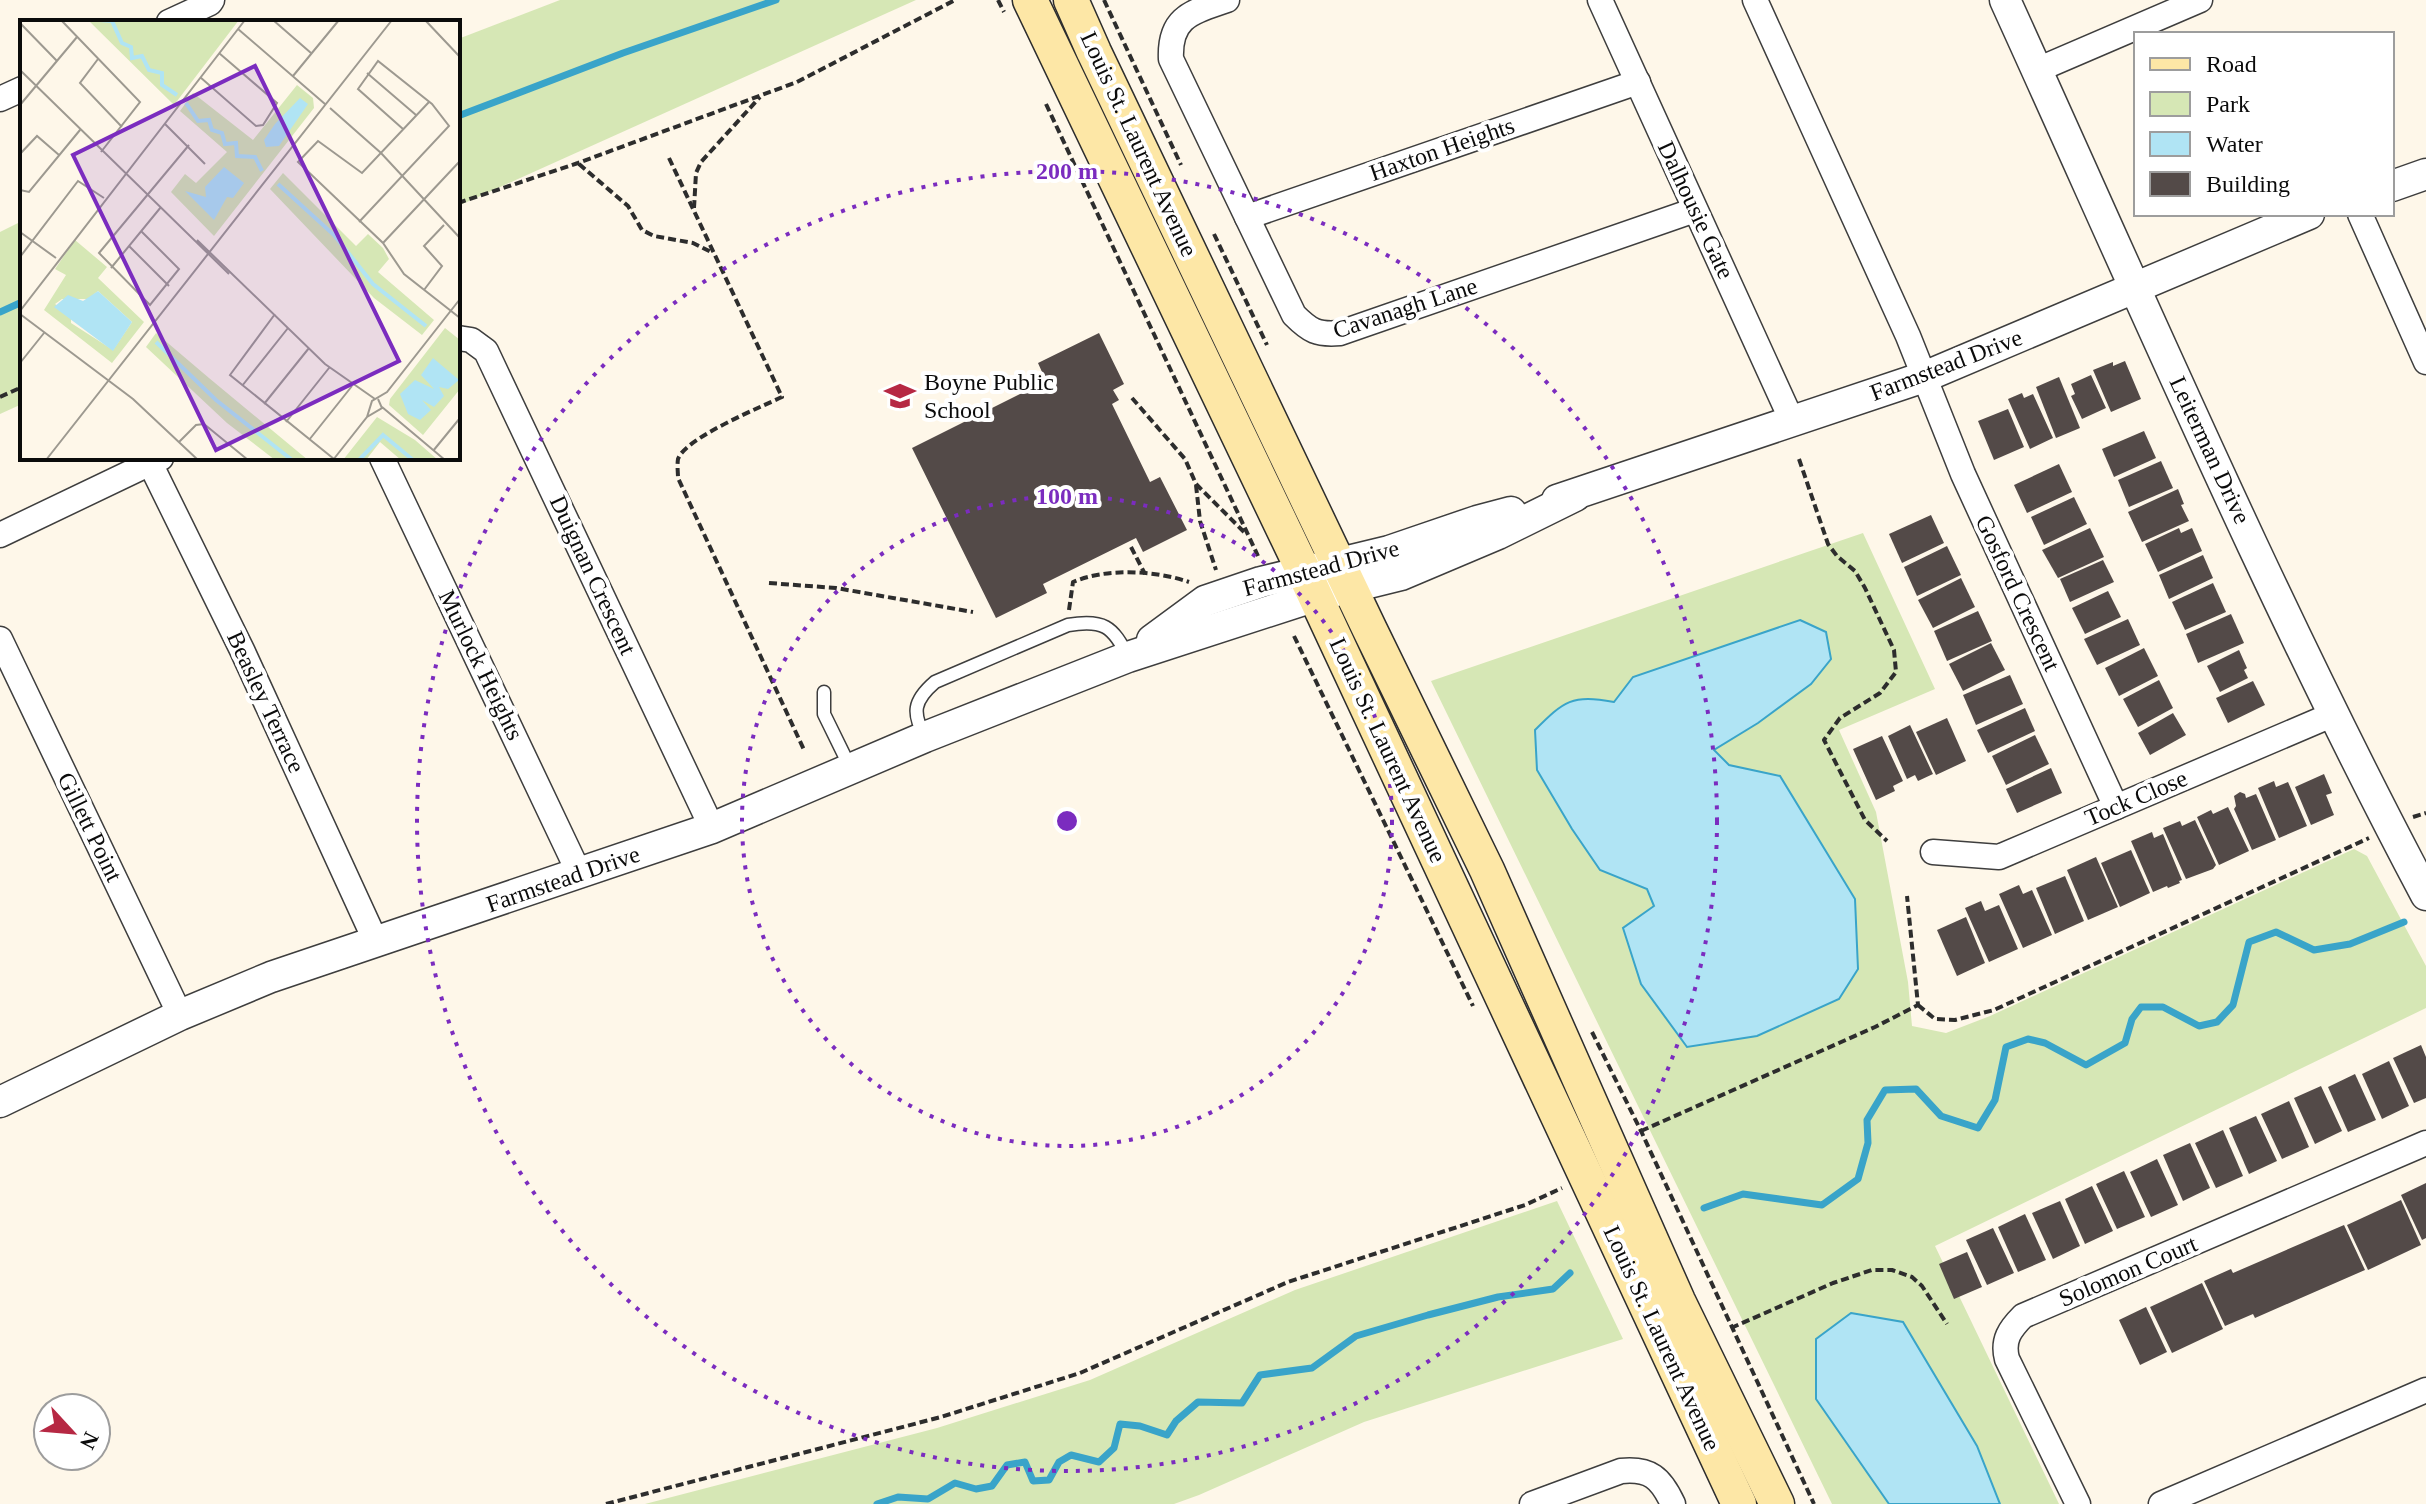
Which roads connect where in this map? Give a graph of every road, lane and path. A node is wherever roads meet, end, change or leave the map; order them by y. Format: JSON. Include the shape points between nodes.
{"nodes":[{"id":1,"x":212,"y":0,"type":"edge"},
{"id":2,"x":955,"y":0,"type":"edge"},
{"id":3,"x":998,"y":0,"type":"edge"},
{"id":4,"x":1071,"y":0,"type":"edge"},
{"id":5,"x":1104,"y":0,"type":"edge"},
{"id":6,"x":1227,"y":0,"type":"edge"},
{"id":7,"x":1600,"y":0,"type":"edge"},
{"id":8,"x":1755,"y":0,"type":"edge"},
{"id":9,"x":2005,"y":0,"type":"edge"},
{"id":10,"x":2200,"y":0,"type":"edge"},
{"id":11,"x":1017,"y":7,"type":"edge"},
{"id":12,"x":173,"y":20,"type":"edge"},
{"id":13,"x":2037,"y":70,"type":"junction"},
{"id":14,"x":1638,"y":82,"type":"junction"},
{"id":15,"x":20,"y":90,"type":"edge"},
{"id":16,"x":761,"y":95,"type":"junction"},
{"id":17,"x":0,"y":99,"type":"edge"},
{"id":18,"x":1044,"y":99,"type":"dead end"},
{"id":19,"x":669,"y":158,"type":"dead end"},
{"id":20,"x":578,"y":163,"type":"junction"},
{"id":21,"x":2426,"y":174,"type":"edge"},
{"id":22,"x":1186,"y":176,"type":"dead end"},
{"id":23,"x":2394,"y":185,"type":"edge"},
{"id":24,"x":460,"y":202,"type":"edge"},
{"id":25,"x":694,"y":210,"type":"junction"},
{"id":26,"x":1695,"y":210,"type":"junction"},
{"id":27,"x":2304,"y":216,"type":"edge"},
{"id":28,"x":2361,"y":216,"type":"edge"},
{"id":29,"x":1247,"y":217,"type":"junction"},
{"id":30,"x":1210,"y":227,"type":"dead end"},
{"id":31,"x":715,"y":254,"type":"junction"},
{"id":32,"x":2135,"y":288,"type":"junction"},
{"id":33,"x":460,"y":338,"type":"edge"},
{"id":34,"x":1269,"y":348,"type":"dead end"},
{"id":35,"x":2426,"y":362,"type":"edge"},
{"id":36,"x":1924,"y":377,"type":"junction"},
{"id":37,"x":20,"y":388,"type":"edge"},
{"id":38,"x":0,"y":397,"type":"edge"},
{"id":39,"x":1132,"y":398,"type":"dead end"},
{"id":40,"x":1792,"y":421,"type":"junction"},
{"id":41,"x":1799,"y":459,"type":"dead end"},
{"id":42,"x":156,"y":460,"type":"edge"},
{"id":43,"x":383,"y":460,"type":"edge"},
{"id":44,"x":1196,"y":484,"type":"junction"},
{"id":45,"x":0,"y":535,"type":"edge"},
{"id":46,"x":1251,"y":539,"type":"junction"},
{"id":47,"x":1131,"y":547,"type":"dead end"},
{"id":48,"x":1260,"y":558,"type":"dead end"},
{"id":49,"x":1145,"y":574,"type":"junction"},
{"id":50,"x":1344,"y":576,"type":"junction"},
{"id":51,"x":769,"y":583,"type":"dead end"},
{"id":52,"x":1310,"y":584,"type":"junction"},
{"id":53,"x":1225,"y":594,"type":"junction"},
{"id":54,"x":973,"y":612,"type":"dead end"},
{"id":55,"x":1068,"y":625,"type":"junction"},
{"id":56,"x":1294,"y":636,"type":"dead end"},
{"id":57,"x":0,"y":639,"type":"edge"},
{"id":58,"x":1128,"y":657,"type":"junction"},
{"id":59,"x":824,"y":692,"type":"dead end"},
{"id":60,"x":2334,"y":714,"type":"junction"},
{"id":61,"x":925,"y":737,"type":"junction"},
{"id":62,"x":805,"y":752,"type":"dead end"},
{"id":63,"x":852,"y":770,"type":"junction"},
{"id":64,"x":2116,"y":807,"type":"junction"},
{"id":65,"x":2426,"y":813,"type":"edge"},
{"id":66,"x":2418,"y":815,"type":"dead end"},
{"id":67,"x":712,"y":828,"type":"junction"},
{"id":68,"x":1887,"y":841,"type":"dead end"},
{"id":69,"x":2363,"y":841,"type":"dead end"},
{"id":70,"x":1933,"y":852,"type":"dead end"},
{"id":71,"x":579,"y":873,"type":"junction"},
{"id":72,"x":2426,"y":895,"type":"edge"},
{"id":73,"x":1907,"y":896,"type":"dead end"},
{"id":74,"x":376,"y":942,"type":"junction"},
{"id":75,"x":1918,"y":1005,"type":"junction"},
{"id":76,"x":180,"y":1015,"type":"junction"},
{"id":77,"x":1479,"y":1018,"type":"dead end"},
{"id":78,"x":0,"y":1102,"type":"edge"},
{"id":79,"x":1641,"y":1131,"type":"dead end"},
{"id":80,"x":2426,"y":1143,"type":"edge"},
{"id":81,"x":1562,"y":1188,"type":"dead end"},
{"id":82,"x":1947,"y":1324,"type":"dead end"},
{"id":83,"x":1731,"y":1328,"type":"dead end"},
{"id":84,"x":2426,"y":1390,"type":"edge"},
{"id":85,"x":606,"y":1504,"type":"edge"},
{"id":86,"x":1532,"y":1504,"type":"edge"},
{"id":87,"x":1673,"y":1504,"type":"edge"},
{"id":88,"x":1739,"y":1504,"type":"edge"},
{"id":89,"x":1777,"y":1504,"type":"edge"},
{"id":90,"x":2078,"y":1504,"type":"edge"},
{"id":91,"x":2161,"y":1504,"type":"edge"}],
"edges":[{"from":1,"to":12,"type":"street"},
{"from":2,"to":16,"type":"path","via":[[797,82]]},
{"from":3,"to":11,"type":"path"},
{"from":4,"to":50,"type":"main road","name":"Louis St. Laurent Avenue"},
{"from":5,"to":22,"type":"path"},
{"from":6,"to":29,"type":"street","name":"Cavanagh Lane","via":[[1188,14],[1176,28],[1171,59]]},
{"from":7,"to":14,"type":"street","name":"Dalhousie Gate"},
{"from":8,"to":36,"type":"street"},
{"from":9,"to":13,"type":"street","name":"Leiterman Drive"},
{"from":10,"to":13,"type":"street"},
{"from":11,"to":52,"type":"main road","name":"Louis St. Laurent Avenue"},
{"from":13,"to":32,"type":"street","name":"Leiterman Drive"},
{"from":14,"to":26,"type":"street","name":"Dalhousie Gate"},
{"from":14,"to":29,"type":"street","name":"Haxton Heights"},
{"from":15,"to":17,"type":"street"},
{"from":16,"to":20,"type":"path"},
{"from":16,"to":25,"type":"path","via":[[701,162]]},
{"from":18,"to":46,"type":"path"},
{"from":19,"to":25,"type":"path"},
{"from":20,"to":24,"type":"path"},
{"from":20,"to":31,"type":"path","via":[[628,206],[642,230]]},
{"from":21,"to":23,"type":"street"},
{"from":25,"to":31,"type":"path"},
{"from":26,"to":29,"type":"street","name":"Cavanagh Lane","via":[[1323,335],[1294,315]]},
{"from":26,"to":40,"type":"street","name":"Dalhousie Gate"},
{"from":27,"to":32,"type":"street","name":"Farmstead Drive"},
{"from":28,"to":35,"type":"street"},
{"from":30,"to":34,"type":"path"},
{"from":31,"to":62,"type":"path","via":[[782,397],[698,439],[678,460],[678,478]]},
{"from":32,"to":36,"type":"street","name":"Farmstead Drive"},
{"from":32,"to":60,"type":"street","name":"Leiterman Drive"},
{"from":33,"to":67,"type":"street","name":"Duignan Crescent","via":[[486,351]]},
{"from":36,"to":40,"type":"street","name":"Farmstead Drive"},
{"from":36,"to":64,"type":"street","name":"Gosford Crescent"},
{"from":37,"to":38,"type":"path"},
{"from":39,"to":44,"type":"path","via":[[1185,459]]},
{"from":40,"to":50,"type":"street","name":"Farmstead Drive","via":[[1575,496],[1401,575]]},
{"from":41,"to":68,"type":"path","via":[[1828,544],[1855,571],[1894,650],[1896,672],[1889,683],[1840,718],[1824,740],[1865,820]]},
{"from":42,"to":45,"type":"street"},
{"from":42,"to":74,"type":"street","name":"Beasley Terrace"},
{"from":43,"to":71,"type":"street","name":"Murlock Heights"},
{"from":44,"to":46,"type":"path"},
{"from":44,"to":53,"type":"path","via":[[1200,521]]},
{"from":46,"to":48,"type":"path"},
{"from":47,"to":49,"type":"path"},
{"from":49,"to":53,"type":"path","via":[[1171,576]]},
{"from":49,"to":55,"type":"path","via":[[1089,575],[1073,582]]},
{"from":50,"to":52,"type":"street","name":"Farmstead Drive"},
{"from":50,"to":89,"type":"main road","name":"Louis St. Laurent Avenue","via":[[1487,870],[1678,1301]]},
{"from":51,"to":54,"type":"path","via":[[836,588]]},
{"from":52,"to":53,"type":"street","name":"Farmstead Drive","via":[[1261,582]]},
{"from":52,"to":58,"type":"street","name":"Farmstead Drive"},
{"from":52,"to":88,"type":"main road","name":"Louis St. Laurent Avenue"},
{"from":53,"to":58,"type":"street","name":"Farmstead Drive","via":[[1205,601]]},
{"from":55,"to":58,"type":"lane","via":[[1089,621],[1111,629]]},
{"from":55,"to":61,"type":"lane","via":[[935,682],[917,707],[916,721]]},
{"from":56,"to":77,"type":"path"},
{"from":57,"to":76,"type":"street","name":"Gillett Point"},
{"from":58,"to":61,"type":"street","name":"Farmstead Drive"},
{"from":59,"to":63,"type":"lane","via":[[824,714]]},
{"from":60,"to":64,"type":"street","name":"Tock Close"},
{"from":60,"to":72,"type":"street","name":"Leiterman Drive"},
{"from":61,"to":63,"type":"street","name":"Farmstead Drive"},
{"from":63,"to":67,"type":"street","name":"Farmstead Drive"},
{"from":64,"to":70,"type":"street","name":"Tock Close","via":[[1999,857]]},
{"from":65,"to":66,"type":"path"},
{"from":67,"to":71,"type":"street","name":"Farmstead Drive"},
{"from":69,"to":75,"type":"path","via":[[1994,1010],[1955,1020],[1935,1019]]},
{"from":71,"to":74,"type":"street","name":"Farmstead Drive"},
{"from":73,"to":75,"type":"path"},
{"from":74,"to":76,"type":"street","name":"Farmstead Drive"},
{"from":75,"to":79,"type":"path"},
{"from":76,"to":78,"type":"street","name":"Farmstead Drive"},
{"from":80,"to":90,"type":"street","name":"Solomon Court","via":[[2023,1316],[2012,1326],[2004,1348],[2007,1359]]},
{"from":81,"to":85,"type":"path","via":[[1525,1205],[1288,1282],[1080,1373],[941,1417]]},
{"from":82,"to":83,"type":"path","via":[[1912,1277],[1872,1270]]},
{"from":84,"to":91,"type":"street"},
{"from":86,"to":87,"type":"street","via":[[1636,1469],[1659,1480]]}]}
